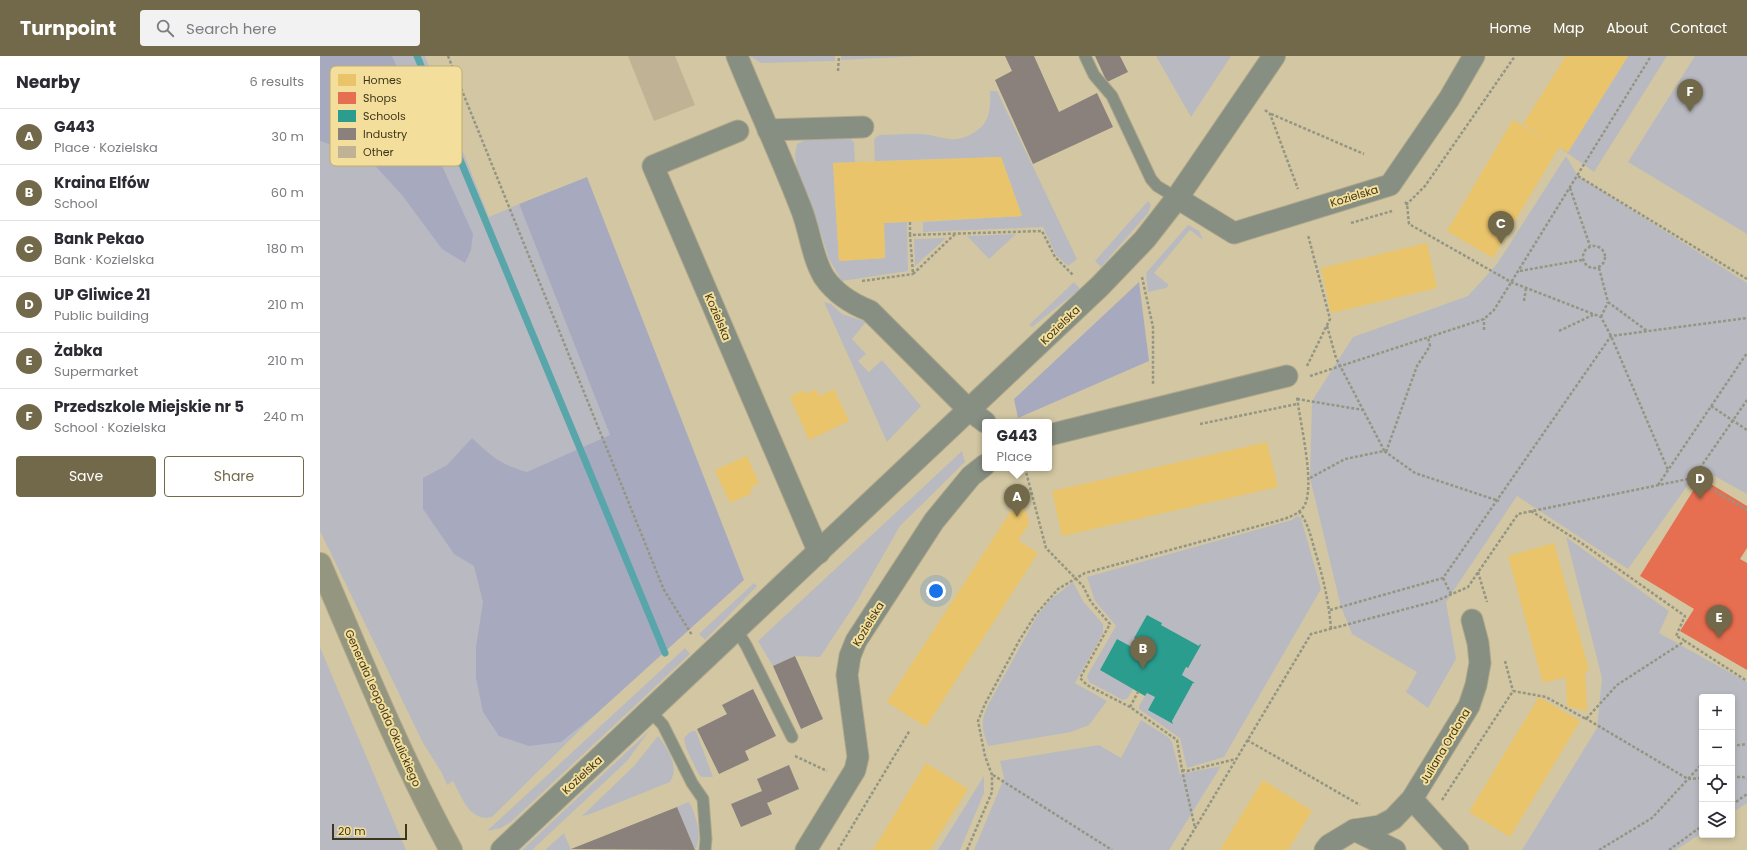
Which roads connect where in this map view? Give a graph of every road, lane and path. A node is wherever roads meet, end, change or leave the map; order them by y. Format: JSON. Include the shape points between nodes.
{"nodes":[{"id":1,"x":448,"y":56,"type":"edge"},
{"id":2,"x":737,"y":56,"type":"edge"},
{"id":3,"x":839,"y":56,"type":"edge"},
{"id":4,"x":1085,"y":56,"type":"edge"},
{"id":5,"x":1274,"y":56,"type":"edge"},
{"id":6,"x":1474,"y":56,"type":"edge"},
{"id":7,"x":1651,"y":56,"type":"edge"},
{"id":8,"x":452,"y":66,"type":"edge"},
{"id":9,"x":838,"y":71,"type":"dead end"},
{"id":10,"x":462,"y":91,"type":"edge"},
{"id":11,"x":1264,"y":109,"type":"dead end"},
{"id":12,"x":1270,"y":114,"type":"junction"},
{"id":13,"x":863,"y":126,"type":"dead end"},
{"id":14,"x":768,"y":130,"type":"junction"},
{"id":15,"x":738,"y":131,"type":"dead end"},
{"id":16,"x":1364,"y":154,"type":"dead end"},
{"id":17,"x":1578,"y":176,"type":"junction"},
{"id":18,"x":1390,"y":185,"type":"junction"},
{"id":19,"x":1570,"y":188,"type":"junction"},
{"id":20,"x":1177,"y":198,"type":"junction"},
{"id":21,"x":1303,"y":212,"type":"junction"},
{"id":22,"x":910,"y":222,"type":"dead end"},
{"id":23,"x":955,"y":234,"type":"junction"},
{"id":24,"x":910,"y":235,"type":"junction"},
{"id":25,"x":1590,"y":246,"type":"junction"},
{"id":26,"x":1582,"y":260,"type":"junction"},
{"id":27,"x":1599,"y":268,"type":"junction"},
{"id":28,"x":1519,"y":271,"type":"junction"},
{"id":29,"x":1140,"y":272,"type":"dead end"},
{"id":30,"x":913,"y":274,"type":"junction"},
{"id":31,"x":1072,"y":275,"type":"dead end"},
{"id":32,"x":1747,"y":279,"type":"edge"},
{"id":33,"x":1511,"y":282,"type":"junction"},
{"id":34,"x":831,"y":285,"type":"junction"},
{"id":35,"x":1526,"y":288,"type":"junction"},
{"id":36,"x":1524,"y":301,"type":"dead end"},
{"id":37,"x":1608,"y":302,"type":"junction"},
{"id":38,"x":1594,"y":314,"type":"junction"},
{"id":39,"x":1601,"y":317,"type":"junction"},
{"id":40,"x":1747,"y":318,"type":"edge"},
{"id":41,"x":1484,"y":319,"type":"junction"},
{"id":42,"x":1326,"y":326,"type":"junction"},
{"id":43,"x":1484,"y":330,"type":"dead end"},
{"id":44,"x":1559,"y":331,"type":"dead end"},
{"id":45,"x":1647,"y":331,"type":"junction"},
{"id":46,"x":1611,"y":336,"type":"junction"},
{"id":47,"x":1428,"y":337,"type":"junction"},
{"id":48,"x":1747,"y":353,"type":"edge"},
{"id":49,"x":1340,"y":366,"type":"junction"},
{"id":50,"x":1294,"y":378,"type":"junction"},
{"id":51,"x":1153,"y":389,"type":"dead end"},
{"id":52,"x":1297,"y":399,"type":"junction"},
{"id":53,"x":1747,"y":400,"type":"edge"},
{"id":54,"x":1711,"y":406,"type":"junction"},
{"id":55,"x":1363,"y":410,"type":"junction"},
{"id":56,"x":977,"y":416,"type":"edge"},
{"id":57,"x":1733,"y":421,"type":"junction"},
{"id":58,"x":1747,"y":430,"type":"edge"},
{"id":59,"x":1052,"y":434,"type":"edge"},
{"id":60,"x":1386,"y":452,"type":"junction"},
{"id":61,"x":982,"y":467,"type":"edge"},
{"id":62,"x":1668,"y":470,"type":"junction"},
{"id":63,"x":1026,"y":471,"type":"edge"},
{"id":64,"x":1310,"y":478,"type":"junction"},
{"id":65,"x":1693,"y":478,"type":"junction"},
{"id":66,"x":1658,"y":485,"type":"junction"},
{"id":67,"x":1499,"y":501,"type":"junction"},
{"id":68,"x":1747,"y":510,"type":"edge"},
{"id":69,"x":1299,"y":511,"type":"junction"},
{"id":70,"x":1531,"y":511,"type":"junction"},
{"id":71,"x":819,"y":553,"type":"junction"},
{"id":72,"x":320,"y":564,"type":"edge"},
{"id":73,"x":1074,"y":578,"type":"junction"},
{"id":74,"x":1444,"y":578,"type":"junction"},
{"id":75,"x":1451,"y":594,"type":"junction"},
{"id":76,"x":1330,"y":610,"type":"junction"},
{"id":77,"x":1472,"y":620,"type":"dead end"},
{"id":78,"x":1331,"y":629,"type":"junction"},
{"id":79,"x":736,"y":630,"type":"junction"},
{"id":80,"x":692,"y":635,"type":"dead end"},
{"id":81,"x":1685,"y":640,"type":"junction"},
{"id":82,"x":1747,"y":681,"type":"edge"},
{"id":83,"x":1138,"y":692,"type":"dead end"},
{"id":84,"x":1130,"y":708,"type":"junction"},
{"id":85,"x":650,"y":711,"type":"junction"},
{"id":86,"x":1586,"y":718,"type":"junction"},
{"id":87,"x":910,"y":730,"type":"dead end"},
{"id":88,"x":792,"y":737,"type":"dead end"},
{"id":89,"x":1247,"y":740,"type":"junction"},
{"id":90,"x":1747,"y":744,"type":"edge"},
{"id":91,"x":1735,"y":746,"type":"edge"},
{"id":92,"x":794,"y":755,"type":"dead end"},
{"id":93,"x":1236,"y":759,"type":"junction"},
{"id":94,"x":1700,"y":766,"type":"edge"},
{"id":95,"x":1182,"y":770,"type":"junction"},
{"id":96,"x":828,"y":772,"type":"dead end"},
{"id":97,"x":992,"y":774,"type":"junction"},
{"id":98,"x":1735,"y":777,"type":"edge"},
{"id":99,"x":1699,"y":778,"type":"edge"},
{"id":100,"x":1688,"y":779,"type":"junction"},
{"id":101,"x":1747,"y":779,"type":"edge"},
{"id":102,"x":1747,"y":794,"type":"edge"},
{"id":103,"x":1412,"y":799,"type":"junction"},
{"id":104,"x":1735,"y":803,"type":"edge"},
{"id":105,"x":1439,"y":805,"type":"dead end"},
{"id":106,"x":1361,"y":806,"type":"dead end"},
{"id":107,"x":1195,"y":828,"type":"junction"},
{"id":108,"x":1699,"y":828,"type":"edge"},
{"id":109,"x":1354,"y":830,"type":"junction"},
{"id":110,"x":451,"y":850,"type":"edge"},
{"id":111,"x":502,"y":850,"type":"edge"},
{"id":112,"x":705,"y":850,"type":"edge"},
{"id":113,"x":806,"y":850,"type":"edge"},
{"id":114,"x":838,"y":850,"type":"edge"},
{"id":115,"x":967,"y":850,"type":"edge"},
{"id":116,"x":1112,"y":850,"type":"edge"},
{"id":117,"x":1182,"y":850,"type":"edge"},
{"id":118,"x":1325,"y":850,"type":"edge"},
{"id":119,"x":1395,"y":850,"type":"edge"},
{"id":120,"x":1458,"y":850,"type":"edge"},
{"id":121,"x":1599,"y":850,"type":"edge"},
{"id":122,"x":1669,"y":850,"type":"edge"}],
"edges":[{"from":1,"to":8,"type":"path"},
{"from":2,"to":14,"type":"street"},
{"from":3,"to":9,"type":"path"},
{"from":4,"to":20,"type":"lane","via":[[1094,75],[1112,96],[1151,179],[1157,186]]},
{"from":5,"to":20,"type":"street","name":"Kozielska"},
{"from":6,"to":18,"type":"street","name":"Kozielska","via":[[1449,99]]},
{"from":7,"to":17,"type":"path"},
{"from":10,"to":80,"type":"path","via":[[664,590]]},
{"from":11,"to":12,"type":"path"},
{"from":12,"to":16,"type":"path"},
{"from":12,"to":21,"type":"path","via":[[1296,182]]},
{"from":13,"to":14,"type":"street"},
{"from":14,"to":34,"type":"street","via":[[802,212],[818,264]]},
{"from":15,"to":71,"type":"street","name":"Kozielska","via":[[653,166]]},
{"from":17,"to":19,"type":"path"},
{"from":17,"to":32,"type":"path"},
{"from":18,"to":21,"type":"street","name":"Kozielska"},
{"from":18,"to":33,"type":"path","via":[[1407,204],[1409,224]]},
{"from":19,"to":25,"type":"path"},
{"from":19,"to":28,"type":"path"},
{"from":20,"to":21,"type":"street","name":"Kozielska","via":[[1234,233]]},
{"from":20,"to":56,"type":"street","name":"Kozielska","via":[[1146,239]]},
{"from":21,"to":42,"type":"path","via":[[1330,318]]},
{"from":22,"to":24,"type":"path"},
{"from":23,"to":24,"type":"path"},
{"from":23,"to":30,"type":"path"},
{"from":23,"to":31,"type":"path","via":[[1042,231],[1055,257]]},
{"from":24,"to":30,"type":"path"},
{"from":25,"to":26,"type":"path","via":[[1584,250]]},
{"from":25,"to":27,"type":"path","via":[[1598,246],[1604,251],[1604,262]]},
{"from":26,"to":27,"type":"path","via":[[1589,268]]},
{"from":26,"to":28,"type":"path"},
{"from":27,"to":37,"type":"path"},
{"from":28,"to":33,"type":"path"},
{"from":29,"to":51,"type":"path","via":[[1153,328]]},
{"from":30,"to":34,"type":"path"},
{"from":33,"to":35,"type":"path"},
{"from":33,"to":41,"type":"path","via":[[1494,310]]},
{"from":34,"to":56,"type":"street","via":[[854,304],[870,311]]},
{"from":35,"to":36,"type":"path"},
{"from":35,"to":38,"type":"path"},
{"from":37,"to":39,"type":"path"},
{"from":37,"to":45,"type":"path"},
{"from":38,"to":39,"type":"path"},
{"from":38,"to":44,"type":"path"},
{"from":39,"to":46,"type":"path"},
{"from":40,"to":45,"type":"path"},
{"from":41,"to":43,"type":"path"},
{"from":41,"to":47,"type":"path"},
{"from":42,"to":49,"type":"path"},
{"from":42,"to":50,"type":"path"},
{"from":45,"to":46,"type":"path"},
{"from":46,"to":62,"type":"path"},
{"from":46,"to":67,"type":"path"},
{"from":47,"to":49,"type":"path"},
{"from":47,"to":60,"type":"path","via":[[1430,346],[1417,366]]},
{"from":48,"to":54,"type":"path"},
{"from":49,"to":50,"type":"path"},
{"from":49,"to":55,"type":"path"},
{"from":50,"to":52,"type":"path"},
{"from":50,"to":59,"type":"street"},
{"from":52,"to":55,"type":"path"},
{"from":52,"to":64,"type":"path"},
{"from":53,"to":57,"type":"path"},
{"from":54,"to":57,"type":"path"},
{"from":54,"to":62,"type":"path"},
{"from":55,"to":60,"type":"path"},
{"from":56,"to":71,"type":"street","name":"Kozielska"},
{"from":57,"to":58,"type":"path"},
{"from":57,"to":65,"type":"path"},
{"from":60,"to":64,"type":"path","via":[[1345,459]]},
{"from":60,"to":67,"type":"path","via":[[1415,473]]},
{"from":61,"to":113,"type":"street","name":"Kozielska","via":[[971,476],[934,521],[856,641],[847,675],[858,757],[855,770]]},
{"from":62,"to":66,"type":"path"},
{"from":63,"to":73,"type":"path","via":[[1046,548]]},
{"from":64,"to":69,"type":"path","via":[[1308,499]]},
{"from":65,"to":66,"type":"path"},
{"from":65,"to":68,"type":"path"},
{"from":66,"to":70,"type":"path"},
{"from":67,"to":74,"type":"path"},
{"from":69,"to":73,"type":"path","via":[[1278,521]]},
{"from":69,"to":76,"type":"path","via":[[1306,520]]},
{"from":70,"to":75,"type":"path","via":[[1518,514],[1468,587]]},
{"from":70,"to":81,"type":"path","via":[[1685,616],[1676,636]]},
{"from":71,"to":79,"type":"street","name":"Kozielska"},
{"from":72,"to":110,"type":"main road","name":"Generała Leopolda Okulickiego","via":[[406,761]]},
{"from":73,"to":84,"type":"path","via":[[1083,586],[1091,602],[1110,624],[1080,678],[1087,685]]},
{"from":73,"to":97,"type":"path","via":[[1058,589],[1036,614],[985,704],[978,721],[985,756]]},
{"from":74,"to":75,"type":"path"},
{"from":74,"to":76,"type":"path"},
{"from":75,"to":78,"type":"path"},
{"from":76,"to":78,"type":"path"},
{"from":77,"to":103,"type":"street","name":"Juliana Ordona","via":[[1480,663],[1474,692],[1469,706]]},
{"from":78,"to":89,"type":"path","via":[[1311,634]]},
{"from":79,"to":85,"type":"street","name":"Kozielska"},
{"from":79,"to":88,"type":"lane"},
{"from":81,"to":82,"type":"path"},
{"from":81,"to":86,"type":"path","via":[[1617,685]]},
{"from":83,"to":84,"type":"path"},
{"from":84,"to":95,"type":"path","via":[[1177,740]]},
{"from":85,"to":111,"type":"street","name":"Kozielska"},
{"from":85,"to":112,"type":"lane","via":[[662,725],[703,799]]},
{"from":86,"to":100,"type":"path"},
{"from":86,"to":105,"type":"path","via":[[1546,697],[1513,691]]},
{"from":87,"to":114,"type":"path"},
{"from":89,"to":93,"type":"path"},
{"from":89,"to":106,"type":"path"},
{"from":90,"to":91,"type":"path"},
{"from":92,"to":96,"type":"path"},
{"from":93,"to":95,"type":"path"},
{"from":93,"to":107,"type":"path"},
{"from":94,"to":100,"type":"path"},
{"from":95,"to":107,"type":"path"},
{"from":97,"to":115,"type":"path","via":[[992,792]]},
{"from":97,"to":116,"type":"path"},
{"from":98,"to":101,"type":"path"},
{"from":99,"to":100,"type":"path"},
{"from":100,"to":121,"type":"path","via":[[1652,818]]},
{"from":102,"to":104,"type":"path"},
{"from":103,"to":109,"type":"street","name":"Juliana Ordona","via":[[1394,819],[1380,826]]},
{"from":103,"to":120,"type":"street"},
{"from":107,"to":117,"type":"path"},
{"from":108,"to":122,"type":"path"},
{"from":109,"to":118,"type":"street","name":"Juliana Ordona"},
{"from":109,"to":119,"type":"street"}]}
